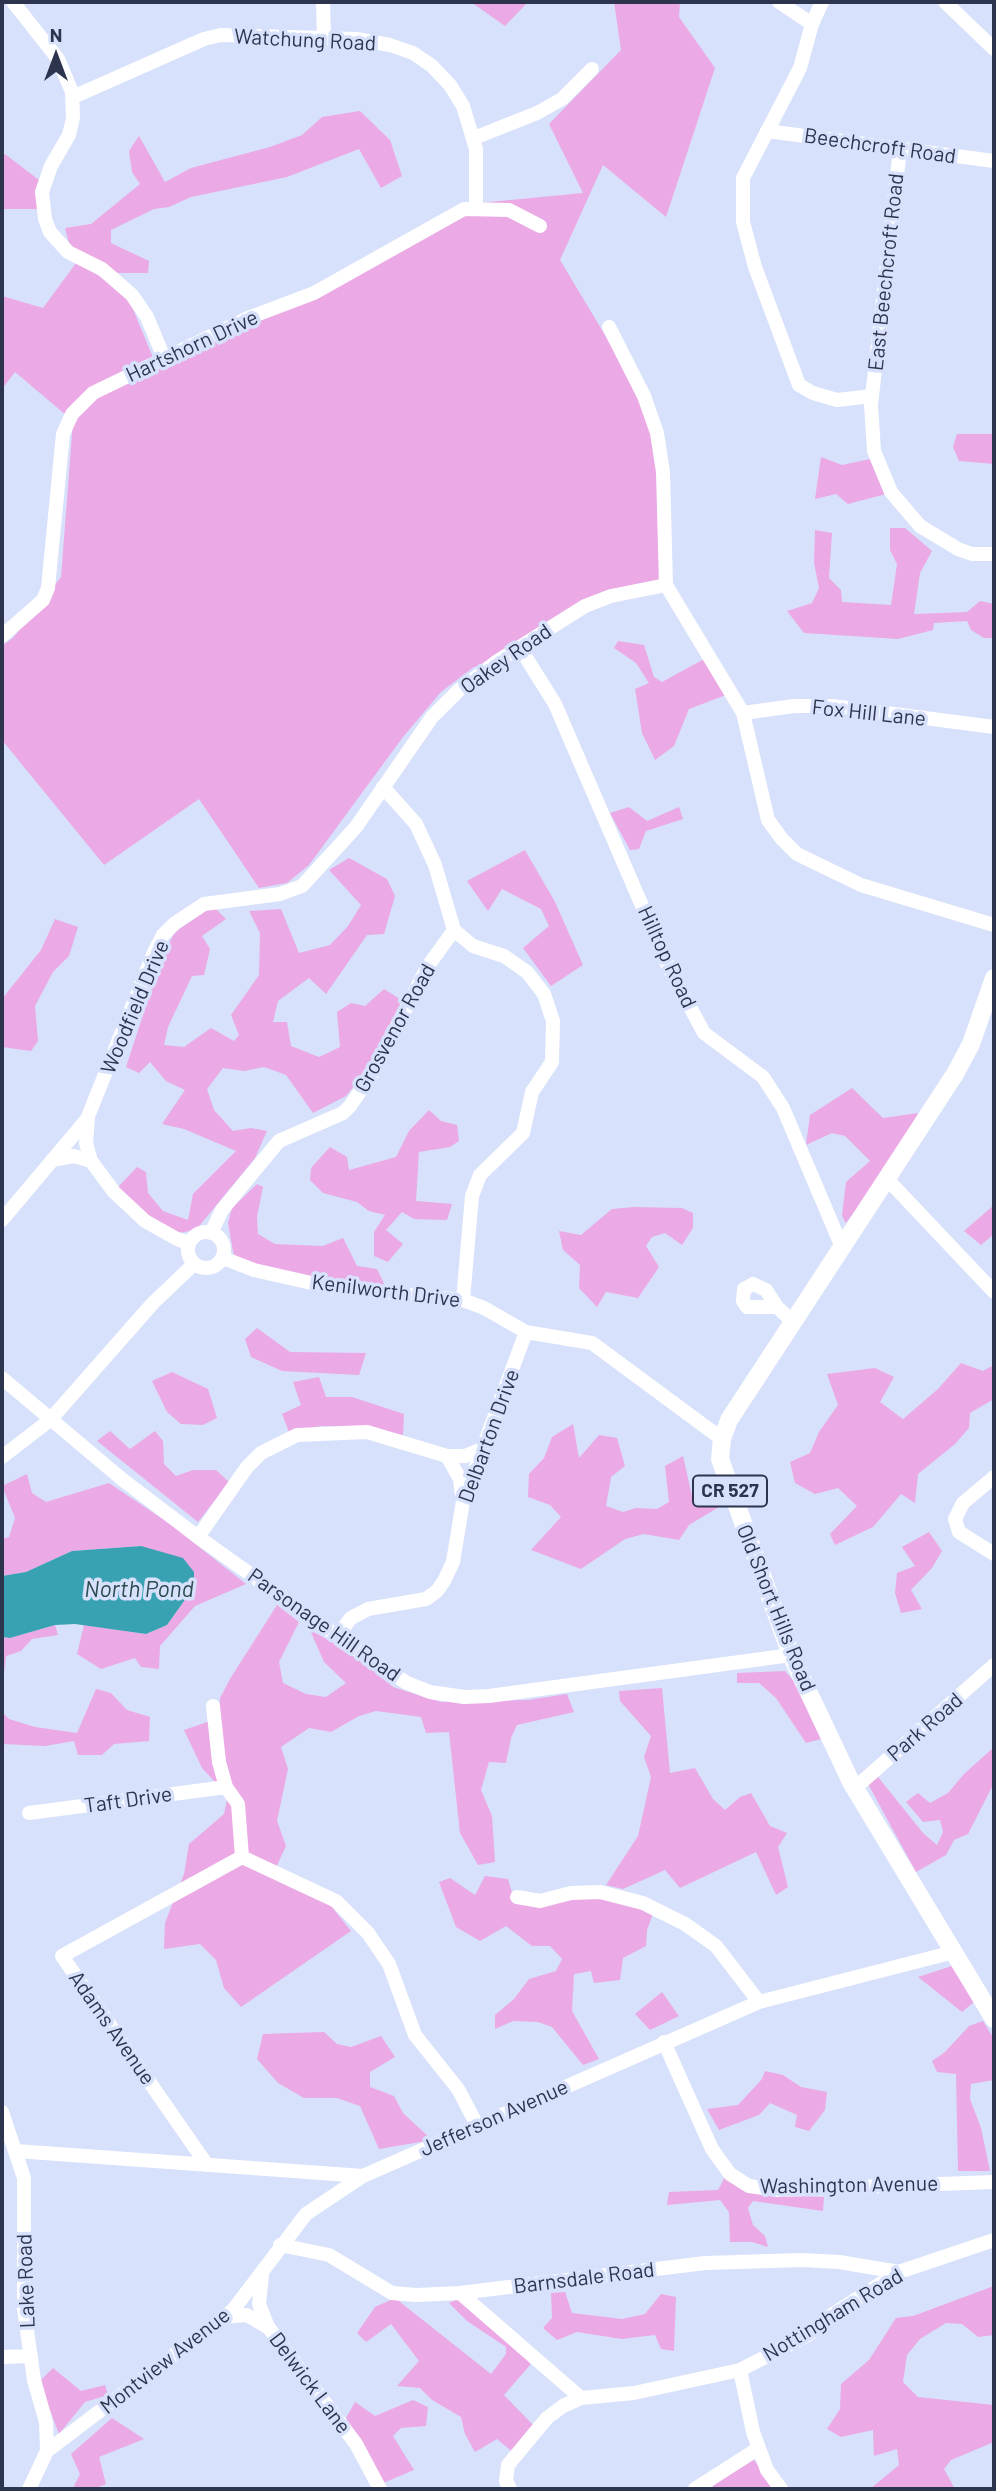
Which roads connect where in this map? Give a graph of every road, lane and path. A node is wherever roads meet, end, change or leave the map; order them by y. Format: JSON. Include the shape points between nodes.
{"nodes":[{"id":1,"x":13,"y":2,"type":"edge"},
{"id":2,"x":323,"y":2,"type":"edge"},
{"id":3,"x":779,"y":2,"type":"edge"},
{"id":4,"x":822,"y":2,"type":"edge"},
{"id":5,"x":945,"y":2,"type":"edge"},
{"id":6,"x":812,"y":24,"type":"junction"},
{"id":7,"x":324,"y":37,"type":"junction"},
{"id":8,"x":994,"y":49,"type":"edge"},
{"id":9,"x":592,"y":69,"type":"dead end"},
{"id":10,"x":73,"y":97,"type":"junction"},
{"id":11,"x":766,"y":131,"type":"junction"},
{"id":12,"x":474,"y":138,"type":"junction"},
{"id":13,"x":900,"y":149,"type":"junction"},
{"id":14,"x":994,"y":161,"type":"edge"},
{"id":15,"x":476,"y":207,"type":"junction"},
{"id":16,"x":540,"y":226,"type":"dead end"},
{"id":17,"x":609,"y":327,"type":"dead end"},
{"id":18,"x":165,"y":360,"type":"junction"},
{"id":19,"x":872,"y":396,"type":"junction"},
{"id":20,"x":994,"y":554,"type":"edge"},
{"id":21,"x":666,"y":585,"type":"junction"},
{"id":22,"x":2,"y":636,"type":"edge"},
{"id":23,"x":520,"y":648,"type":"junction"},
{"id":24,"x":743,"y":713,"type":"junction"},
{"id":25,"x":994,"y":727,"type":"edge"},
{"id":26,"x":383,"y":787,"type":"junction"},
{"id":27,"x":994,"y":925,"type":"edge"},
{"id":28,"x":454,"y":930,"type":"junction"},
{"id":29,"x":994,"y":978,"type":"edge"},
{"id":30,"x":89,"y":1115,"type":"junction"},
{"id":31,"x":51,"y":1160,"type":"junction"},
{"id":32,"x":91,"y":1161,"type":"junction"},
{"id":33,"x":888,"y":1180,"type":"junction"},
{"id":34,"x":2,"y":1220,"type":"edge"},
{"id":35,"x":211,"y":1233,"type":"junction"},
{"id":36,"x":189,"y":1243,"type":"junction"},
{"id":37,"x":841,"y":1245,"type":"junction"},
{"id":38,"x":223,"y":1258,"type":"junction"},
{"id":39,"x":194,"y":1264,"type":"junction"},
{"id":40,"x":994,"y":1293,"type":"edge"},
{"id":41,"x":463,"y":1300,"type":"junction"},
{"id":42,"x":777,"y":1307,"type":"dead end"},
{"id":43,"x":792,"y":1321,"type":"junction"},
{"id":44,"x":526,"y":1332,"type":"junction"},
{"id":45,"x":2,"y":1378,"type":"edge"},
{"id":46,"x":50,"y":1420,"type":"junction"},
{"id":47,"x":722,"y":1439,"type":"junction"},
{"id":48,"x":482,"y":1449,"type":"junction"},
{"id":49,"x":447,"y":1456,"type":"junction"},
{"id":50,"x":2,"y":1457,"type":"edge"},
{"id":51,"x":994,"y":1477,"type":"edge"},
{"id":52,"x":463,"y":1501,"type":"junction"},
{"id":53,"x":198,"y":1537,"type":"junction"},
{"id":54,"x":994,"y":1554,"type":"edge"},
{"id":55,"x":338,"y":1635,"type":"junction"},
{"id":56,"x":791,"y":1655,"type":"junction"},
{"id":57,"x":994,"y":1665,"type":"edge"},
{"id":58,"x":213,"y":1706,"type":"dead end"},
{"id":59,"x":226,"y":1787,"type":"junction"},
{"id":60,"x":855,"y":1788,"type":"junction"},
{"id":61,"x":29,"y":1813,"type":"dead end"},
{"id":62,"x":242,"y":1857,"type":"junction"},
{"id":63,"x":517,"y":1897,"type":"dead end"},
{"id":64,"x":954,"y":1952,"type":"junction"},
{"id":65,"x":760,"y":2003,"type":"junction"},
{"id":66,"x":994,"y":2019,"type":"edge"},
{"id":67,"x":664,"y":2042,"type":"junction"},
{"id":68,"x":2,"y":2112,"type":"edge"},
{"id":69,"x":478,"y":2127,"type":"junction"},
{"id":70,"x":16,"y":2151,"type":"junction"},
{"id":71,"x":207,"y":2165,"type":"junction"},
{"id":72,"x":363,"y":2176,"type":"junction"},
{"id":73,"x":994,"y":2182,"type":"edge"},
{"id":74,"x":994,"y":2240,"type":"edge"},
{"id":75,"x":280,"y":2245,"type":"junction"},
{"id":76,"x":264,"y":2270,"type":"junction"},
{"id":77,"x":899,"y":2272,"type":"junction"},
{"id":78,"x":460,"y":2293,"type":"junction"},
{"id":79,"x":216,"y":2321,"type":"junction"},
{"id":80,"x":269,"y":2328,"type":"junction"},
{"id":81,"x":31,"y":2356,"type":"junction"},
{"id":82,"x":2,"y":2357,"type":"edge"},
{"id":83,"x":740,"y":2370,"type":"junction"},
{"id":84,"x":581,"y":2398,"type":"junction"},
{"id":85,"x":759,"y":2448,"type":"junction"},
{"id":86,"x":47,"y":2451,"type":"junction"},
{"id":87,"x":29,"y":2489,"type":"edge"},
{"id":88,"x":380,"y":2489,"type":"edge"},
{"id":89,"x":510,"y":2489,"type":"edge"},
{"id":90,"x":695,"y":2489,"type":"edge"},
{"id":91,"x":781,"y":2489,"type":"edge"}],
"edges":[{"from":1,"to":10,"type":"street","via":[[58,59]]},
{"from":2,"to":7,"type":"street"},
{"from":3,"to":6,"type":"street"},
{"from":4,"to":6,"type":"street"},
{"from":5,"to":8,"type":"street"},
{"from":6,"to":11,"type":"street","via":[[800,68]]},
{"from":7,"to":10,"type":"street","name":"Watchung Road","via":[[231,34],[204,39]]},
{"from":7,"to":12,"type":"street","name":"Watchung Road","via":[[375,41],[422,59],[456,94]]},
{"from":9,"to":12,"type":"street","via":[[562,99]]},
{"from":10,"to":18,"type":"street","via":[[69,135],[45,178],[45,219],[68,252],[102,269],[132,295]]},
{"from":11,"to":13,"type":"street","name":"Beechcroft Road"},
{"from":11,"to":19,"type":"street","via":[[743,178],[743,222],[796,379],[806,389],[829,398]]},
{"from":12,"to":15,"type":"street","name":"Watchung Road"},
{"from":13,"to":14,"type":"street","name":"Beechcroft Road"},
{"from":13,"to":19,"type":"street","name":"East Beechcroft Road"},
{"from":15,"to":16,"type":"street","via":[[518,213]]},
{"from":15,"to":18,"type":"street","name":"Hartshorn Drive","via":[[453,215],[314,293],[248,318]]},
{"from":17,"to":21,"type":"street","via":[[657,433],[663,472]]},
{"from":18,"to":22,"type":"street","name":"Hartshorn Drive","via":[[93,393],[72,414],[62,441],[48,588],[43,600]]},
{"from":19,"to":20,"type":"street","name":"East Beechcroft Road","via":[[874,451],[900,505],[944,543],[972,554]]},
{"from":21,"to":23,"type":"street","name":"Oakey Road","via":[[585,606]]},
{"from":21,"to":24,"type":"street"},
{"from":23,"to":26,"type":"street","name":"Oakey Road","via":[[459,690],[432,717]]},
{"from":23,"to":37,"type":"street","name":"Hilltop Road","via":[[555,704],[668,966],[704,1033],[763,1077],[783,1108]]},
{"from":24,"to":25,"type":"street","name":"Fox Hill Lane","via":[[832,706]]},
{"from":24,"to":27,"type":"street","via":[[768,820],[797,854],[861,885]]},
{"from":26,"to":28,"type":"street","via":[[416,824],[435,865]]},
{"from":26,"to":30,"type":"street","name":"Woodfield Drive","via":[[356,827],[302,886],[280,894],[204,904],[163,935]]},
{"from":28,"to":35,"type":"street","name":"Grosvenor Road","via":[[428,966],[372,1074],[350,1106],[279,1141],[222,1210]]},
{"from":28,"to":41,"type":"street","via":[[473,946],[512,961],[533,979],[548,1003],[555,1039],[552,1062],[527,1103],[523,1133],[480,1175],[472,1196]]},
{"from":29,"to":33,"type":"main road","name":"Old Short Hills Road","number":"CR 527","via":[[971,1044]]},
{"from":30,"to":31,"type":"street","name":"Woodfield Drive"},
{"from":30,"to":32,"type":"street","via":[[86,1143]]},
{"from":31,"to":32,"type":"street","via":[[74,1156]]},
{"from":31,"to":34,"type":"street","name":"Woodfield Drive"},
{"from":32,"to":36,"type":"street","via":[[129,1207],[163,1232]]},
{"from":33,"to":37,"type":"main road","name":"Old Short Hills Road","number":"CR 527"},
{"from":33,"to":40,"type":"street"},
{"from":35,"to":36,"type":"street","via":[[197,1234]]},
{"from":35,"to":38,"type":"street","via":[[223,1243]]},
{"from":36,"to":39,"type":"street","via":[[188,1254]]},
{"from":37,"to":43,"type":"main road","name":"Old Short Hills Road","number":"CR 527"},
{"from":38,"to":39,"type":"street","via":[[210,1268]]},
{"from":38,"to":41,"type":"street","name":"Kenilworth Drive","via":[[329,1287]]},
{"from":39,"to":46,"type":"street","via":[[153,1303]]},
{"from":41,"to":44,"type":"street","name":"Kenilworth Drive"},
{"from":42,"to":43,"type":"street"},
{"from":43,"to":47,"type":"main road","name":"Old Short Hills Road","number":"CR 527","via":[[729,1420]]},
{"from":44,"to":47,"type":"street","name":"Kenilworth Drive","via":[[592,1343]]},
{"from":44,"to":48,"type":"street","name":"Delbarton Drive"},
{"from":45,"to":46,"type":"street","name":"Parsonage Hill Road"},
{"from":46,"to":50,"type":"street"},
{"from":46,"to":53,"type":"street","name":"Parsonage Hill Road"},
{"from":47,"to":56,"type":"main road","name":"Old Short Hills Road","number":"CR 527","via":[[724,1475]]},
{"from":48,"to":49,"type":"street"},
{"from":48,"to":52,"type":"street","name":"Delbarton Drive"},
{"from":49,"to":52,"type":"street","via":[[460,1479]]},
{"from":49,"to":53,"type":"street","via":[[367,1432],[297,1435],[261,1453],[247,1467]]},
{"from":51,"to":54,"type":"street","via":[[963,1503],[955,1520],[959,1532]]},
{"from":52,"to":55,"type":"street","name":"Delbarton Drive","via":[[453,1562],[438,1591],[416,1602],[368,1609],[351,1618]]},
{"from":53,"to":55,"type":"street","name":"Parsonage Hill Road"},
{"from":55,"to":56,"type":"street","name":"Parsonage Hill Road","via":[[407,1683],[464,1697]]},
{"from":56,"to":60,"type":"main road","name":"Old Short Hills Road","number":"CR 527"},
{"from":57,"to":60,"type":"street","name":"Park Road"},
{"from":58,"to":59,"type":"street"},
{"from":59,"to":61,"type":"street","name":"Taft Drive"},
{"from":59,"to":62,"type":"street","via":[[238,1804]]},
{"from":60,"to":64,"type":"main road","name":"Old Short Hills Road","number":"CR 527"},
{"from":62,"to":69,"type":"street","via":[[336,1901],[368,1933],[389,1964],[415,2035],[458,2090]]},
{"from":62,"to":71,"type":"street","name":"Adams Avenue","via":[[62,1956]]},
{"from":63,"to":65,"type":"street","via":[[540,1901],[600,1892],[643,1903],[716,1946]]},
{"from":64,"to":65,"type":"street","name":"Jefferson Avenue"},
{"from":64,"to":66,"type":"main road","name":"Old Short Hills Road","number":"CR 527"},
{"from":65,"to":67,"type":"street","name":"Jefferson Avenue"},
{"from":67,"to":69,"type":"street","name":"Jefferson Avenue"},
{"from":67,"to":73,"type":"street","name":"Washington Avenue","via":[[712,2149],[730,2174],[749,2186],[778,2190]]},
{"from":68,"to":70,"type":"street","name":"Lake Road"},
{"from":69,"to":72,"type":"street","name":"Jefferson Avenue"},
{"from":70,"to":71,"type":"street","name":"Jefferson Avenue"},
{"from":70,"to":81,"type":"street","name":"Lake Road","via":[[24,2178],[24,2309]]},
{"from":71,"to":72,"type":"street","name":"Jefferson Avenue"},
{"from":72,"to":75,"type":"street","name":"Montview Avenue","via":[[320,2202]]},
{"from":74,"to":77,"type":"street","name":"Nottingham Road"},
{"from":75,"to":76,"type":"street","name":"Montview Avenue"},
{"from":75,"to":78,"type":"street","name":"Barnsdale Road","via":[[342,2260],[392,2293]]},
{"from":76,"to":79,"type":"street","name":"Montview Avenue","via":[[233,2310]]},
{"from":76,"to":80,"type":"street","via":[[259,2304]]},
{"from":77,"to":78,"type":"street","name":"Barnsdale Road","via":[[802,2260],[705,2263]]},
{"from":77,"to":83,"type":"street","name":"Nottingham Road","via":[[808,2335]]},
{"from":78,"to":84,"type":"street"},
{"from":79,"to":80,"type":"street","name":"Delwick Lane","via":[[247,2315]]},
{"from":79,"to":86,"type":"street","name":"Montview Avenue"},
{"from":80,"to":88,"type":"street","name":"Delwick Lane","via":[[343,2425]]},
{"from":81,"to":82,"type":"street"},
{"from":81,"to":86,"type":"street","name":"Lake Road","via":[[46,2422]]},
{"from":83,"to":84,"type":"street","name":"Nottingham Road","via":[[634,2393]]},
{"from":83,"to":85,"type":"street"},
{"from":84,"to":89,"type":"street","via":[[547,2417],[508,2465]]},
{"from":85,"to":90,"type":"street"},
{"from":85,"to":91,"type":"street"},
{"from":86,"to":87,"type":"street","name":"Montview Avenue"}]}
